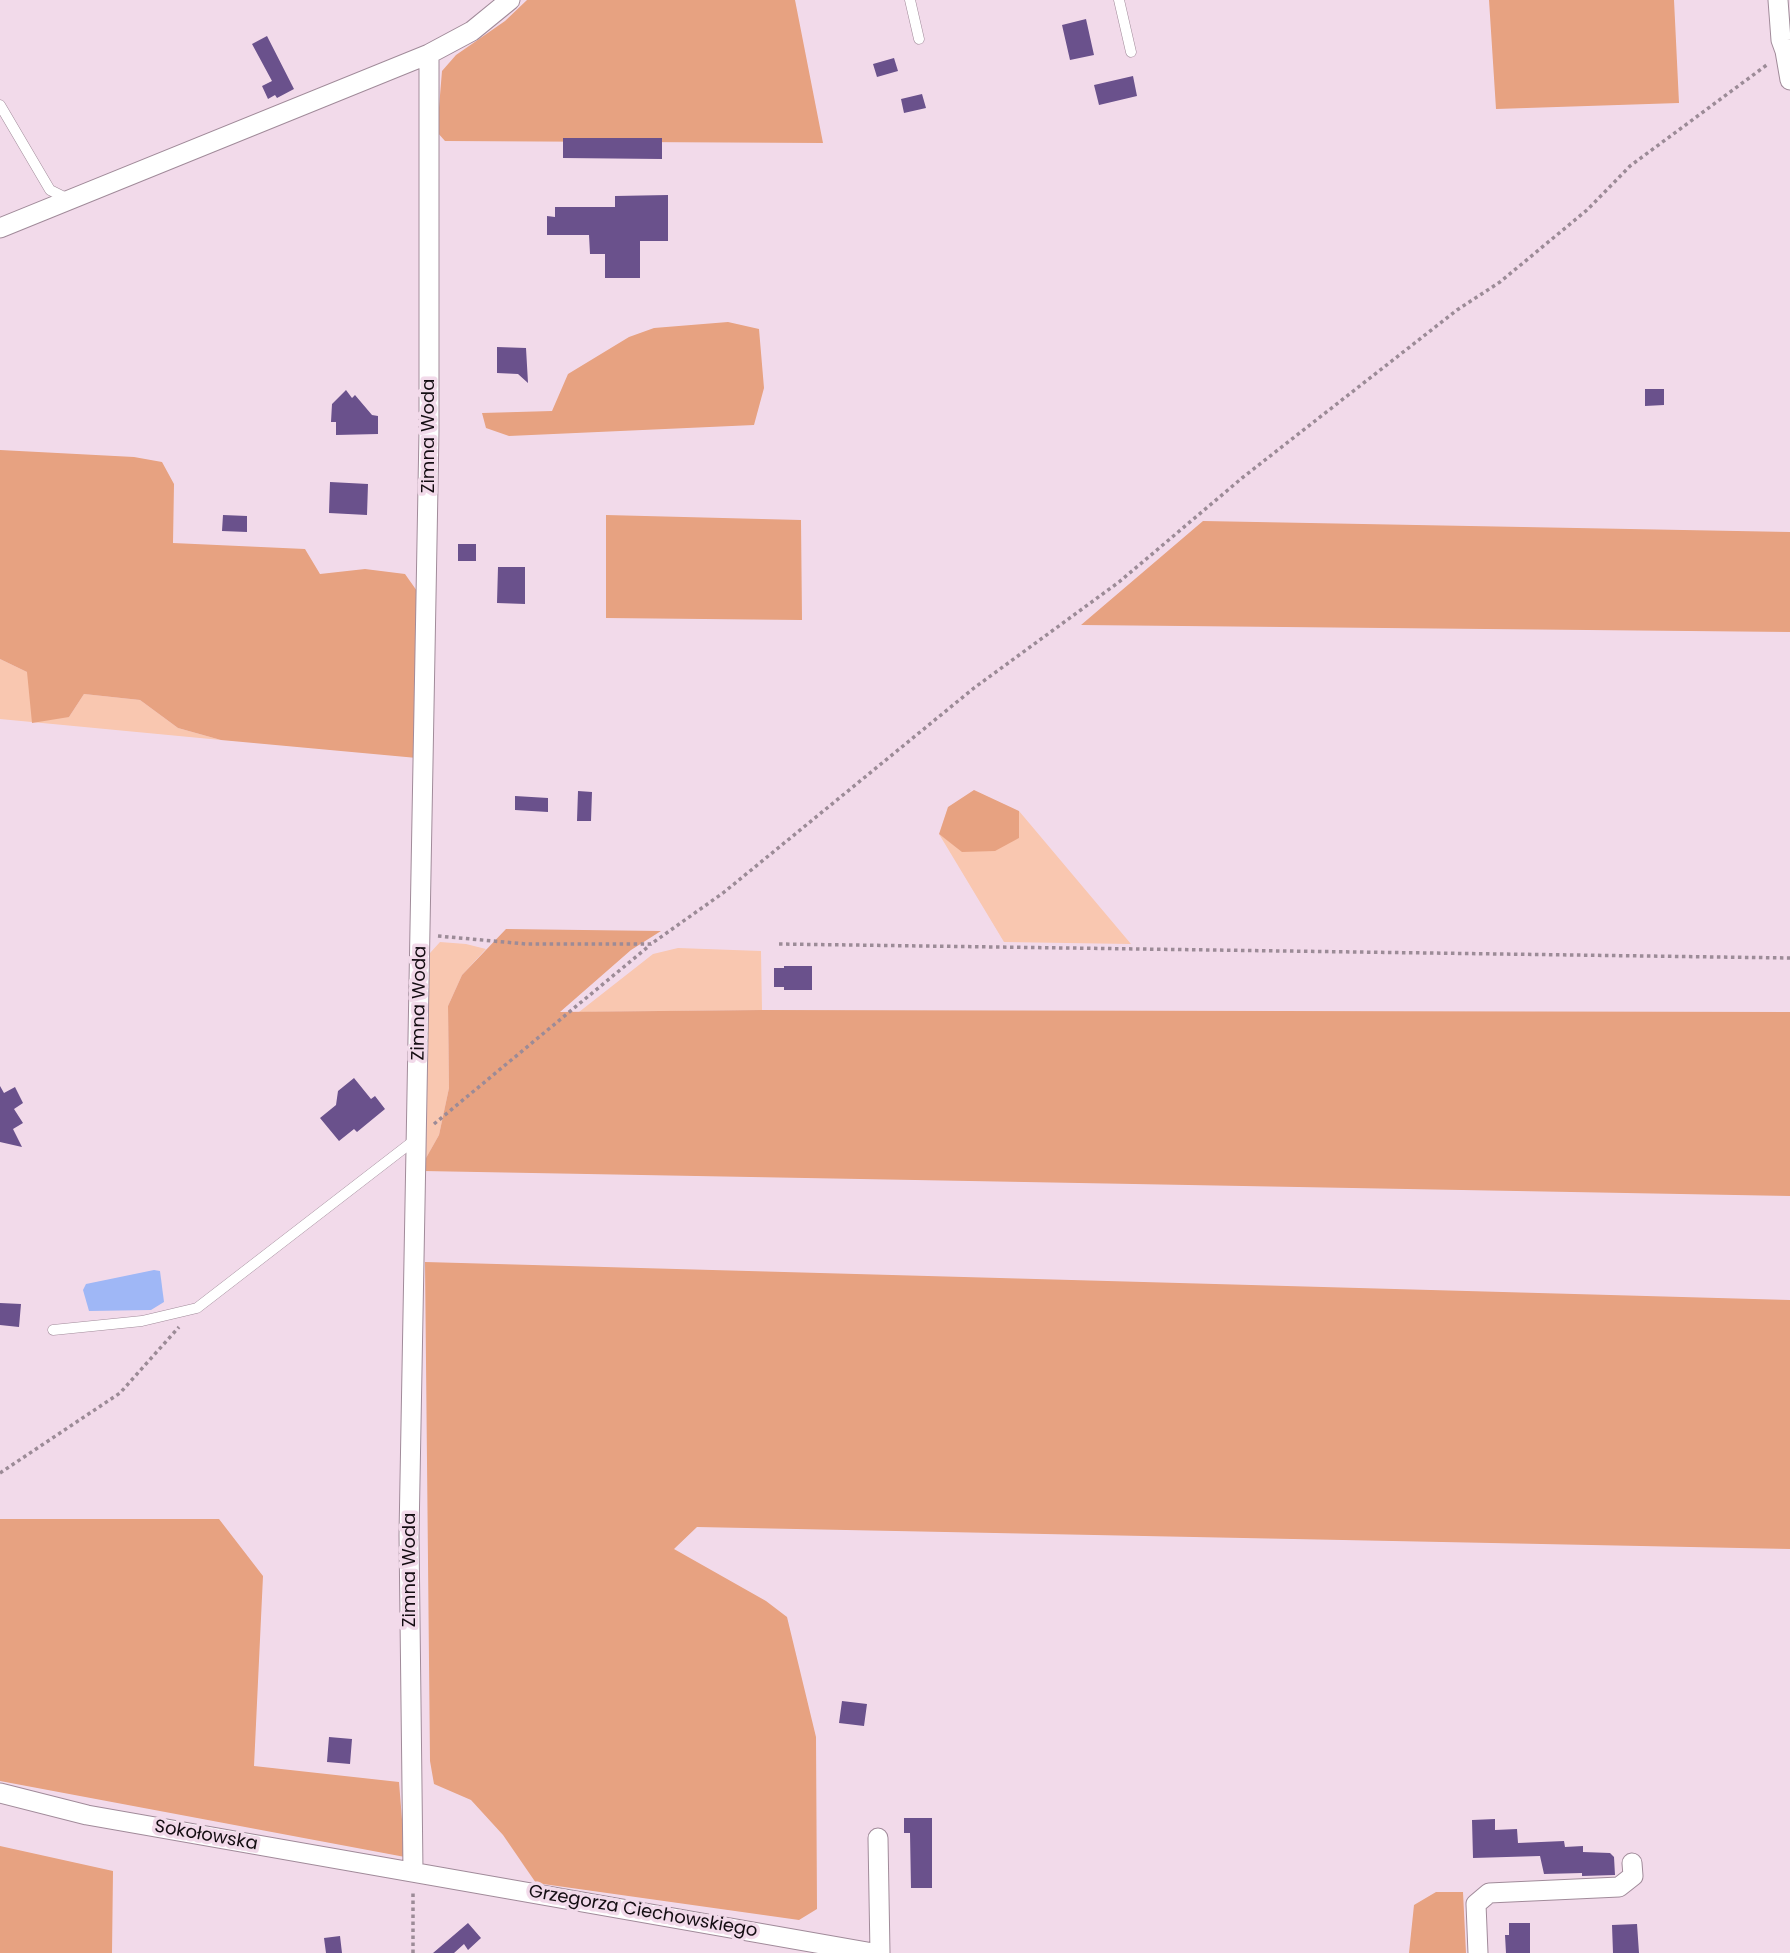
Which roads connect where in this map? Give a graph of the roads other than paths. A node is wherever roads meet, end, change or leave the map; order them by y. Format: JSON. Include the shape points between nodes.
{"nodes":[{"id":1,"x":510,"y":0,"type":"edge"},
{"id":2,"x":910,"y":0,"type":"edge"},
{"id":3,"x":1119,"y":0,"type":"edge"},
{"id":4,"x":1778,"y":0,"type":"edge"},
{"id":5,"x":919,"y":39,"type":"dead end"},
{"id":6,"x":1788,"y":50,"type":"edge"},
{"id":7,"x":1130,"y":52,"type":"dead end"},
{"id":8,"x":429,"y":54,"type":"junction"},
{"id":9,"x":1790,"y":80,"type":"edge"},
{"id":10,"x":0,"y":105,"type":"edge"},
{"id":11,"x":69,"y":199,"type":"junction"},
{"id":12,"x":0,"y":228,"type":"edge"},
{"id":13,"x":417,"y":1138,"type":"junction"},
{"id":14,"x":53,"y":1331,"type":"dead end"},
{"id":15,"x":0,"y":1793,"type":"edge"},
{"id":16,"x":878,"y":1838,"type":"dead end"},
{"id":17,"x":1632,"y":1863,"type":"dead end"},
{"id":18,"x":413,"y":1871,"type":"junction"},
{"id":19,"x":873,"y":1953,"type":"edge"},
{"id":20,"x":880,"y":1953,"type":"edge"},
{"id":21,"x":1478,"y":1953,"type":"edge"}],
"edges":[{"from":1,"to":8,"type":"street","via":[[472,31]]},
{"from":2,"to":5,"type":"lane"},
{"from":3,"to":7,"type":"lane"},
{"from":4,"to":6,"type":"street","via":[[1781,40]]},
{"from":6,"to":9,"type":"street"},
{"from":8,"to":11,"type":"street"},
{"from":8,"to":13,"type":"street","name":"Zimna Woda","via":[[429,431]]},
{"from":10,"to":11,"type":"lane","via":[[50,190]]},
{"from":11,"to":12,"type":"street"},
{"from":13,"to":14,"type":"lane","via":[[197,1308],[142,1321]]},
{"from":13,"to":18,"type":"street","name":"Zimna Woda","via":[[409,1535]]},
{"from":15,"to":18,"type":"street","name":"Sokołowska","via":[[87,1815]]},
{"from":16,"to":20,"type":"street"},
{"from":17,"to":21,"type":"street","via":[[1633,1876],[1619,1887],[1489,1893],[1476,1904]]},
{"from":18,"to":19,"type":"street","name":"Grzegorza Ciechowskiego"}]}
